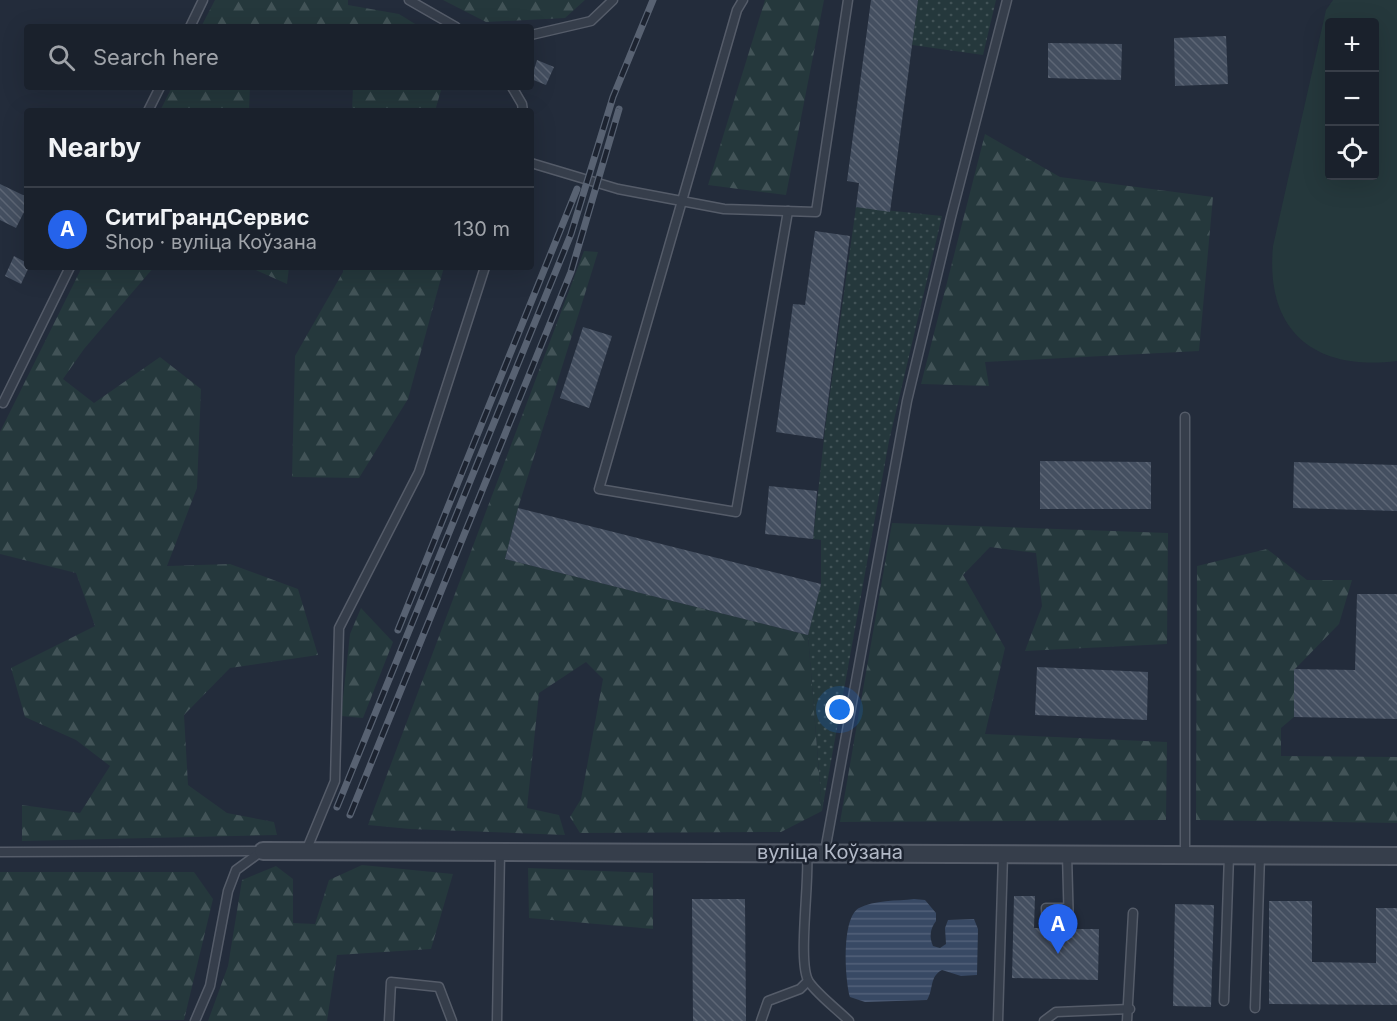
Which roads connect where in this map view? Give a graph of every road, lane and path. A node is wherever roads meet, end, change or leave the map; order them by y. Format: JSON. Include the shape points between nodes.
{"nodes":[{"id":1,"x":203,"y":0,"type":"edge"},
{"id":2,"x":612,"y":0,"type":"edge"},
{"id":3,"x":743,"y":0,"type":"edge"},
{"id":4,"x":848,"y":0,"type":"edge"},
{"id":5,"x":1007,"y":0,"type":"edge"},
{"id":6,"x":409,"y":1,"type":"edge"},
{"id":7,"x":191,"y":24,"type":"edge"},
{"id":8,"x":451,"y":24,"type":"edge"},
{"id":9,"x":534,"y":34,"type":"edge"},
{"id":10,"x":158,"y":90,"type":"edge"},
{"id":11,"x":514,"y":90,"type":"edge"},
{"id":12,"x":150,"y":108,"type":"edge"},
{"id":13,"x":523,"y":108,"type":"edge"},
{"id":14,"x":534,"y":164,"type":"edge"},
{"id":15,"x":684,"y":202,"type":"junction"},
{"id":16,"x":788,"y":211,"type":"junction"},
{"id":17,"x":68,"y":270,"type":"edge"},
{"id":18,"x":484,"y":270,"type":"edge"},
{"id":19,"x":1,"y":404,"type":"edge"},
{"id":20,"x":1185,"y":417,"type":"dead end"},
{"id":21,"x":263,"y":851,"type":"junction"},
{"id":22,"x":306,"y":851,"type":"junction"},
{"id":23,"x":0,"y":852,"type":"edge"},
{"id":24,"x":500,"y":852,"type":"junction"},
{"id":25,"x":807,"y":852,"type":"junction"},
{"id":26,"x":825,"y":852,"type":"junction"},
{"id":27,"x":1003,"y":853,"type":"junction"},
{"id":28,"x":1067,"y":853,"type":"junction"},
{"id":29,"x":1185,"y":854,"type":"junction"},
{"id":30,"x":1229,"y":855,"type":"junction"},
{"id":31,"x":1260,"y":855,"type":"junction"},
{"id":32,"x":1397,"y":856,"type":"edge"},
{"id":33,"x":1068,"y":908,"type":"junction"},
{"id":34,"x":1133,"y":913,"type":"dead end"},
{"id":35,"x":1047,"y":928,"type":"dead end"},
{"id":36,"x":1068,"y":929,"type":"dead end"},
{"id":37,"x":808,"y":981,"type":"junction"},
{"id":38,"x":1224,"y":1001,"type":"dead end"},
{"id":39,"x":1256,"y":1008,"type":"dead end"},
{"id":40,"x":1130,"y":1010,"type":"junction"},
{"id":41,"x":195,"y":1021,"type":"edge"},
{"id":42,"x":389,"y":1021,"type":"edge"},
{"id":43,"x":452,"y":1021,"type":"edge"},
{"id":44,"x":497,"y":1021,"type":"edge"},
{"id":45,"x":761,"y":1021,"type":"edge"},
{"id":46,"x":849,"y":1021,"type":"edge"},
{"id":47,"x":998,"y":1021,"type":"edge"},
{"id":48,"x":1044,"y":1021,"type":"edge"},
{"id":49,"x":1127,"y":1021,"type":"edge"}],
"edges":[{"from":1,"to":7,"type":"lane"},
{"from":2,"to":9,"type":"lane","via":[[591,21]]},
{"from":3,"to":15,"type":"lane"},
{"from":4,"to":16,"type":"lane","via":[[816,212]]},
{"from":5,"to":26,"type":"lane","via":[[907,401]]},
{"from":6,"to":8,"type":"lane"},
{"from":10,"to":12,"type":"lane"},
{"from":11,"to":13,"type":"lane"},
{"from":14,"to":15,"type":"lane","via":[[618,189]]},
{"from":15,"to":16,"type":"lane","via":[[724,209]]},
{"from":15,"to":16,"type":"lane","via":[[599,489],[736,512]]},
{"from":17,"to":19,"type":"lane"},
{"from":18,"to":22,"type":"lane","via":[[419,472],[339,628],[335,781]]},
{"from":20,"to":29,"type":"lane"},
{"from":21,"to":22,"type":"street","name":"вуліца Коўзана"},
{"from":21,"to":23,"type":"lane"},
{"from":21,"to":41,"type":"lane","via":[[236,870],[228,891],[210,986]]},
{"from":22,"to":24,"type":"street","name":"вуліца Коўзана"},
{"from":24,"to":25,"type":"street","name":"вуліца Коўзана"},
{"from":24,"to":44,"type":"lane"},
{"from":25,"to":26,"type":"street","name":"вуліца Коўзана"},
{"from":25,"to":37,"type":"lane","via":[[804,961]]},
{"from":26,"to":27,"type":"street","name":"вуліца Коўзана"},
{"from":27,"to":28,"type":"street","name":"вуліца Коўзана"},
{"from":27,"to":47,"type":"lane"},
{"from":28,"to":29,"type":"street","name":"вуліца Коўзана"},
{"from":28,"to":33,"type":"lane"},
{"from":29,"to":30,"type":"street","name":"вуліца Коўзана"},
{"from":30,"to":31,"type":"street","name":"вуліца Коўзана"},
{"from":30,"to":38,"type":"lane"},
{"from":31,"to":32,"type":"street","name":"вуліца Коўзана"},
{"from":31,"to":39,"type":"lane"},
{"from":33,"to":35,"type":"lane","via":[[1046,908]]},
{"from":33,"to":36,"type":"lane"},
{"from":34,"to":40,"type":"lane"},
{"from":37,"to":45,"type":"lane","via":[[800,989],[768,1001]]},
{"from":37,"to":46,"type":"lane"},
{"from":40,"to":48,"type":"lane","via":[[1056,1012]]},
{"from":40,"to":49,"type":"lane"},
{"from":42,"to":43,"type":"lane","via":[[391,982],[439,987]]}]}
